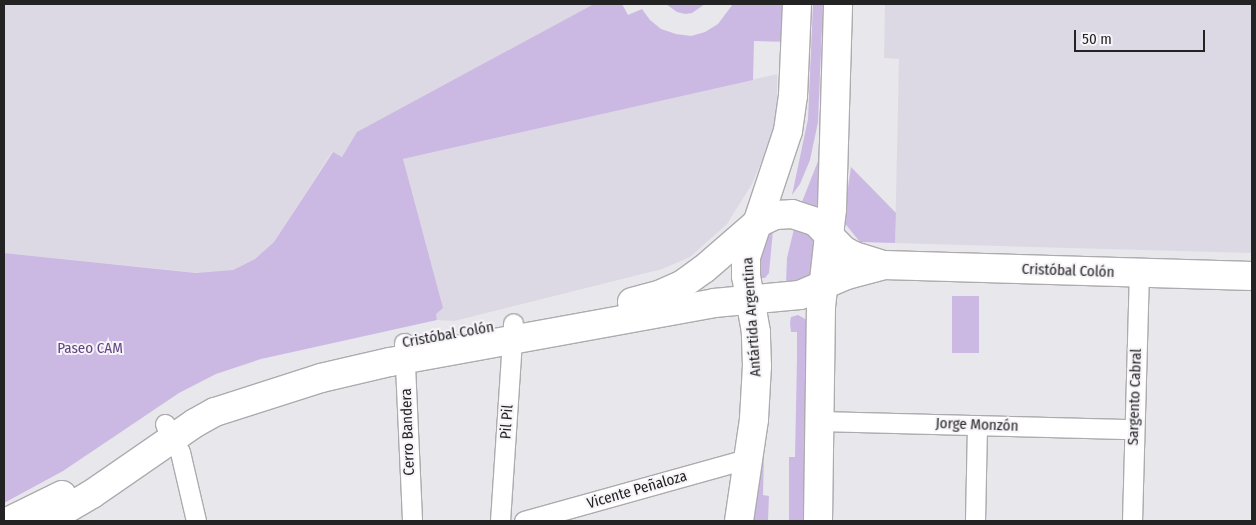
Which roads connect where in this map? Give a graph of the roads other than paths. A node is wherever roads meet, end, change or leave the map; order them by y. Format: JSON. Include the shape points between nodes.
{"nodes":[{"id":1,"x":797,"y":4,"type":"edge"},
{"id":2,"x":838,"y":4,"type":"edge"},
{"id":3,"x":756,"y":224,"type":"junction"},
{"id":4,"x":829,"y":233,"type":"junction"},
{"id":5,"x":884,"y":265,"type":"junction"},
{"id":6,"x":1139,"y":273,"type":"junction"},
{"id":7,"x":1252,"y":276,"type":"edge"},
{"id":8,"x":822,"y":287,"type":"junction"},
{"id":9,"x":740,"y":301,"type":"junction"},
{"id":10,"x":513,"y":331,"type":"junction"},
{"id":11,"x":405,"y":351,"type":"junction"},
{"id":12,"x":819,"y":421,"type":"junction"},
{"id":13,"x":977,"y":425,"type":"junction"},
{"id":14,"x":1134,"y":429,"type":"junction"},
{"id":15,"x":169,"y":431,"type":"junction"},
{"id":16,"x":749,"y":458,"type":"junction"},
{"id":17,"x":740,"y":520,"type":"edge"},
{"id":18,"x":9,"y":521,"type":"edge"},
{"id":19,"x":46,"y":521,"type":"edge"},
{"id":20,"x":196,"y":521,"type":"edge"},
{"id":21,"x":412,"y":521,"type":"edge"},
{"id":22,"x":500,"y":521,"type":"edge"},
{"id":23,"x":524,"y":521,"type":"edge"},
{"id":24,"x":818,"y":521,"type":"edge"},
{"id":25,"x":975,"y":521,"type":"edge"},
{"id":26,"x":1132,"y":521,"type":"edge"}],
"edges":[{"from":1,"to":3,"type":"main road","name":"Antártida Argentina","via":[[793,96],[788,131]]},
{"from":2,"to":4,"type":"main road"},
{"from":3,"to":4,"type":"main road","name":"Cristóbal Colón","via":[[775,215],[792,214],[816,222]]},
{"from":3,"to":9,"type":"main road","name":"Antártida Argentina","via":[[748,249]]},
{"from":3,"to":10,"type":"main road","name":"Cristóbal Colón","via":[[694,277],[661,294]]},
{"from":4,"to":5,"type":"main road","name":"Cristóbal Colón","via":[[849,254]]},
{"from":4,"to":8,"type":"main road"},
{"from":5,"to":6,"type":"main road","name":"Cristóbal Colón"},
{"from":5,"to":8,"type":"main road","name":"Cristóbal Colón","via":[[847,275]]},
{"from":6,"to":7,"type":"main road","name":"Cristóbal Colón"},
{"from":6,"to":14,"type":"street","name":"Sargento Cabral"},
{"from":8,"to":9,"type":"main road","name":"Cristóbal Colón","via":[[791,297]]},
{"from":8,"to":12,"type":"main road"},
{"from":9,"to":10,"type":"main road","name":"Cristóbal Colón"},
{"from":9,"to":16,"type":"main road","name":"Antártida Argentina","via":[[756,332],[756,400]]},
{"from":10,"to":11,"type":"main road","name":"Cristóbal Colón"},
{"from":10,"to":22,"type":"street","name":"Pil Pil"},
{"from":11,"to":15,"type":"main road","name":"Cristóbal Colón","via":[[248,400]]},
{"from":11,"to":21,"type":"street","name":"Cerro Bandera"},
{"from":12,"to":13,"type":"street","name":"Jorge Monzón"},
{"from":12,"to":24,"type":"main road"},
{"from":13,"to":14,"type":"street","name":"Jorge Monzón"},
{"from":13,"to":25,"type":"street"},
{"from":14,"to":26,"type":"street","name":"Sargento Cabral"},
{"from":15,"to":18,"type":"main road","name":"Cristóbal Colón","via":[[68,491]]},
{"from":15,"to":19,"type":"main road","name":"Cristóbal Colón","via":[[84,498]]},
{"from":15,"to":20,"type":"street","via":[[181,457]]},
{"from":16,"to":17,"type":"main road","name":"Antártida Argentina"},
{"from":16,"to":23,"type":"street","name":"Vicente Peñaloza"}]}
